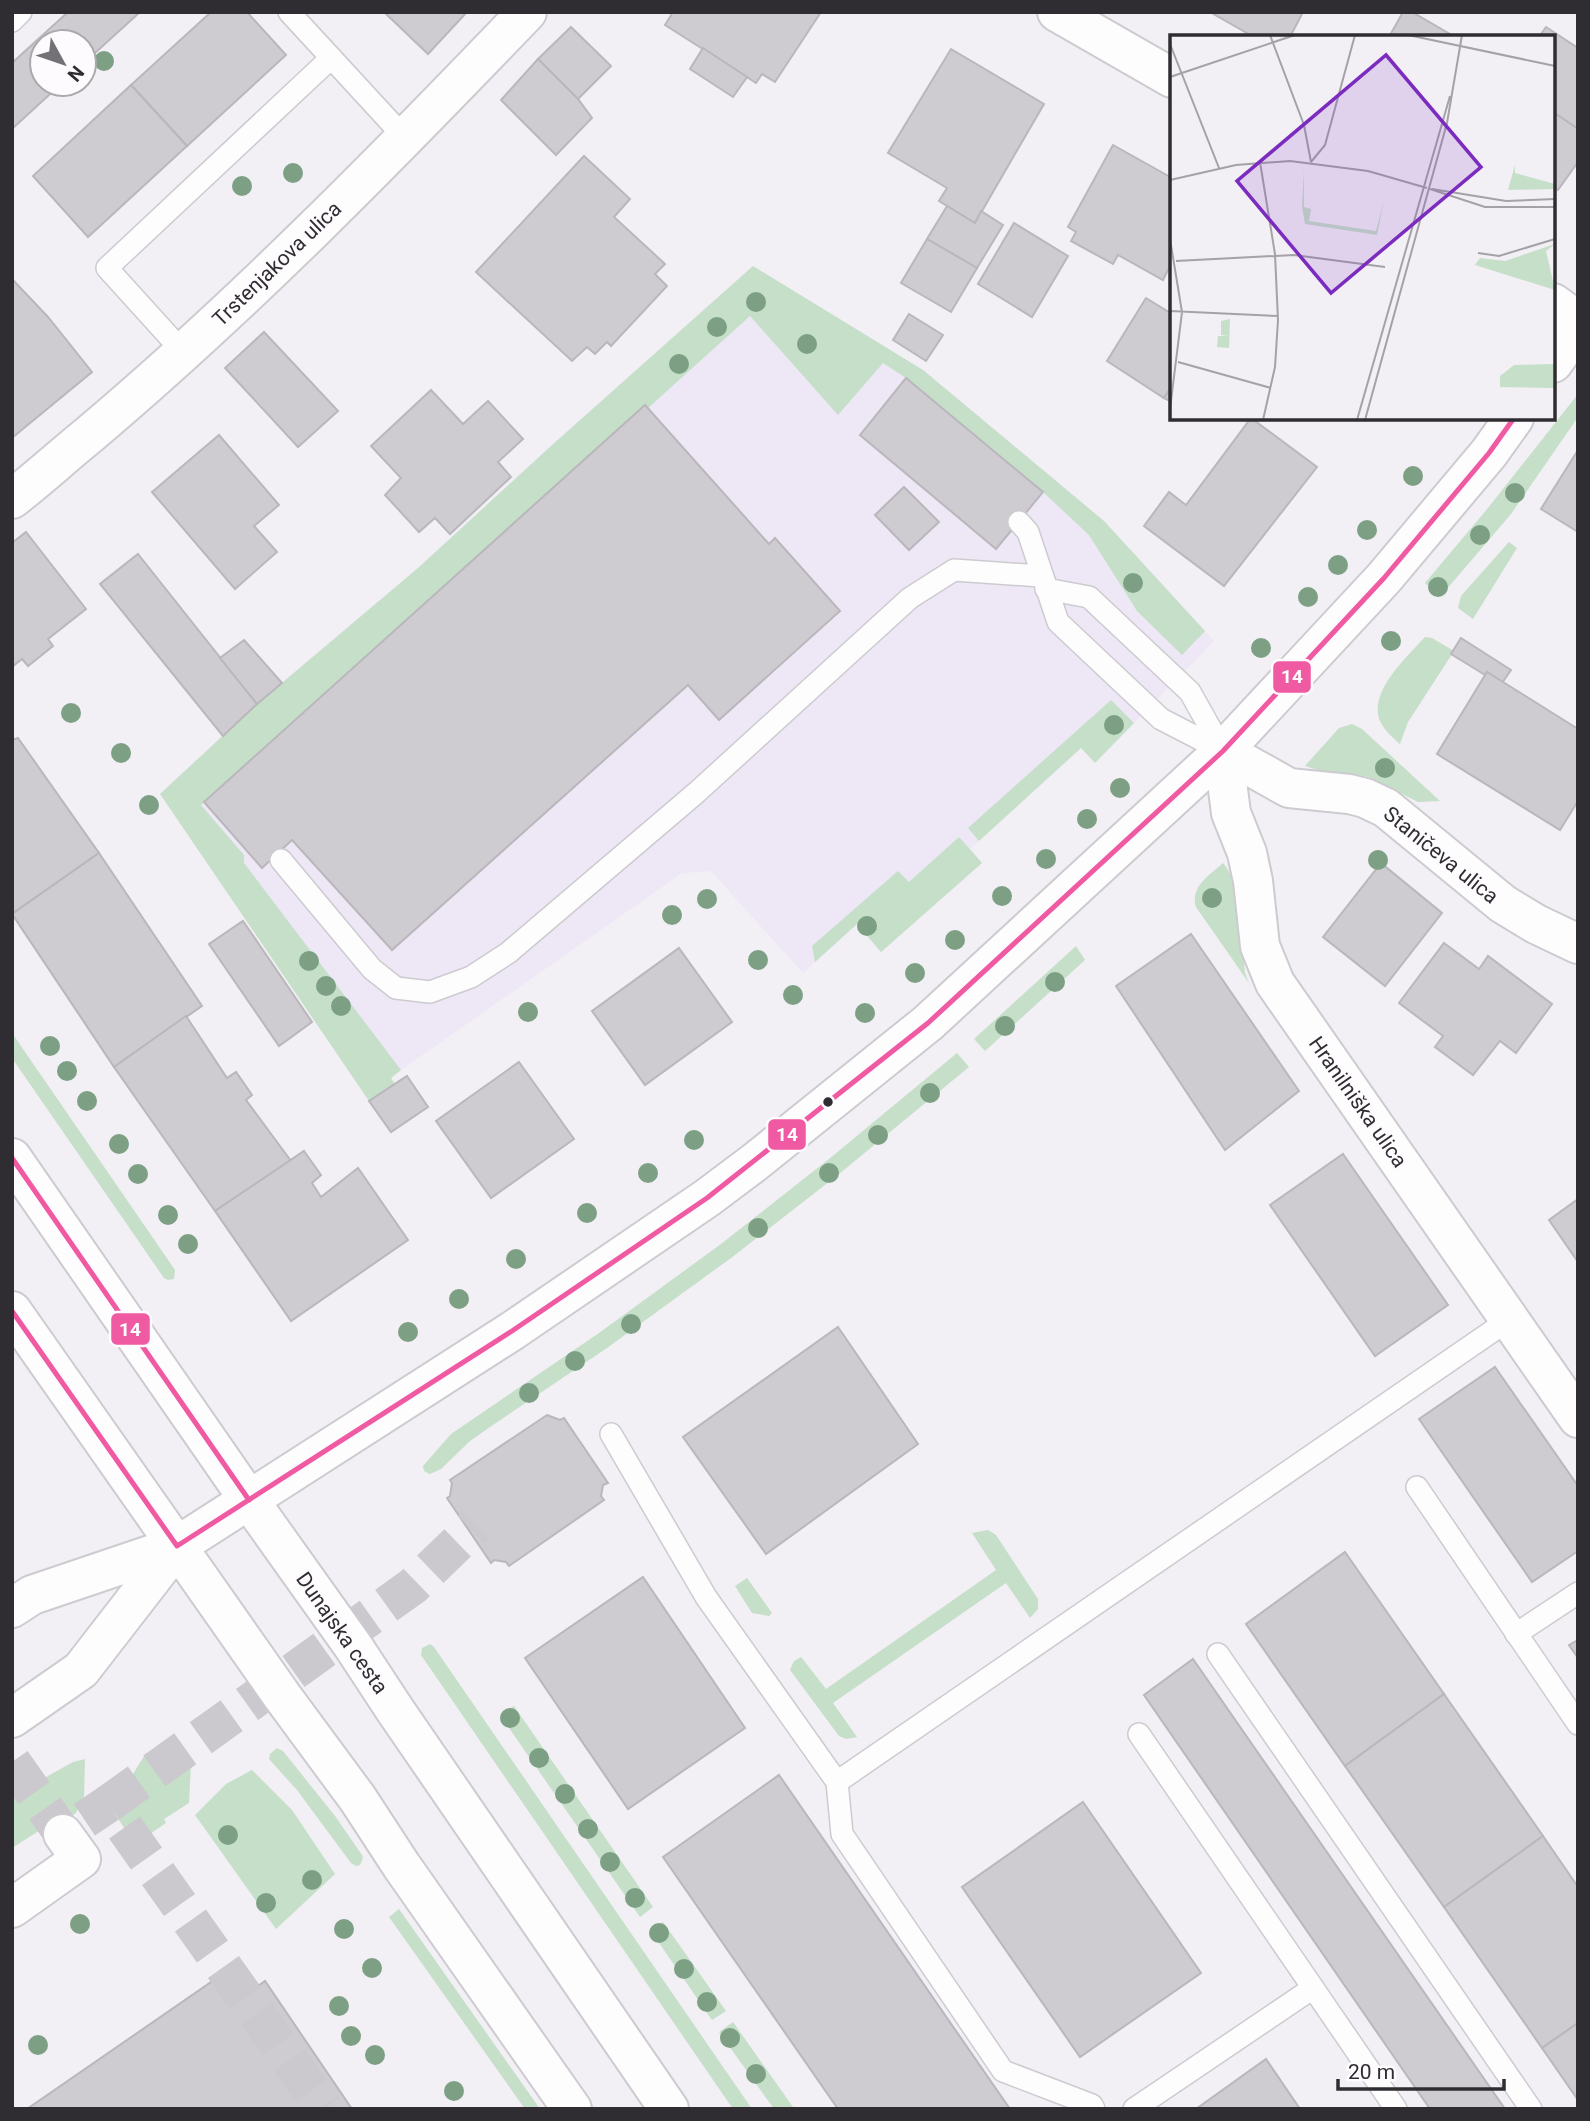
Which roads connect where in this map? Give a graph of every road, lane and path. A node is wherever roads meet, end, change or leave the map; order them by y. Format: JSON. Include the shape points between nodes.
{"nodes":[{"id":1,"x":21,"y":12,"type":"edge"},
{"id":2,"x":289,"y":12,"type":"edge"},
{"id":3,"x":527,"y":12,"type":"edge"},
{"id":4,"x":1057,"y":12,"type":"edge"},
{"id":5,"x":12,"y":21,"type":"edge"},
{"id":6,"x":331,"y":58,"type":"junction"},
{"id":7,"x":1170,"y":77,"type":"edge"},
{"id":8,"x":406,"y":139,"type":"junction"},
{"id":9,"x":1555,"y":304,"type":"edge"},
{"id":10,"x":1578,"y":321,"type":"edge"},
{"id":11,"x":1578,"y":328,"type":"edge"},
{"id":12,"x":184,"y":353,"type":"junction"},
{"id":13,"x":1555,"y":360,"type":"edge"},
{"id":14,"x":1513,"y":420,"type":"edge"},
{"id":15,"x":12,"y":499,"type":"edge"},
{"id":16,"x":1019,"y":522,"type":"dead end"},
{"id":17,"x":1044,"y":583,"type":"junction"},
{"id":18,"x":1223,"y":751,"type":"junction"},
{"id":19,"x":281,"y":860,"type":"dead end"},
{"id":20,"x":1578,"y":944,"type":"edge"},
{"id":21,"x":12,"y":1158,"type":"edge"},
{"id":22,"x":12,"y":1311,"type":"edge"},
{"id":23,"x":1510,"y":1320,"type":"junction"},
{"id":24,"x":1578,"y":1418,"type":"edge"},
{"id":25,"x":611,"y":1434,"type":"dead end"},
{"id":26,"x":1417,"y":1487,"type":"dead end"},
{"id":27,"x":249,"y":1500,"type":"junction"},
{"id":28,"x":177,"y":1546,"type":"junction"},
{"id":29,"x":1578,"y":1593,"type":"edge"},
{"id":30,"x":12,"y":1608,"type":"edge"},
{"id":31,"x":1516,"y":1634,"type":"junction"},
{"id":32,"x":1218,"y":1654,"type":"dead end"},
{"id":33,"x":12,"y":1718,"type":"edge"},
{"id":34,"x":1578,"y":1724,"type":"edge"},
{"id":35,"x":1139,"y":1734,"type":"dead end"},
{"id":36,"x":837,"y":1782,"type":"junction"},
{"id":37,"x":63,"y":1834,"type":"dead end"},
{"id":38,"x":12,"y":1908,"type":"edge"},
{"id":39,"x":1313,"y":1988,"type":"junction"},
{"id":40,"x":572,"y":2109,"type":"edge"},
{"id":41,"x":669,"y":2109,"type":"edge"},
{"id":42,"x":1094,"y":2109,"type":"edge"},
{"id":43,"x":1134,"y":2109,"type":"edge"},
{"id":44,"x":1396,"y":2109,"type":"edge"},
{"id":45,"x":1531,"y":2109,"type":"edge"}],
"edges":[{"from":1,"to":5,"type":"lane"},
{"from":2,"to":6,"type":"lane"},
{"from":3,"to":8,"type":"street","name":"Trstenjakova ulica"},
{"from":4,"to":7,"type":"street"},
{"from":6,"to":8,"type":"lane"},
{"from":6,"to":12,"type":"lane","via":[[107,268]]},
{"from":8,"to":12,"type":"street","name":"Trstenjakova ulica"},
{"from":9,"to":10,"type":"street"},
{"from":11,"to":13,"type":"street"},
{"from":12,"to":15,"type":"street","name":"Trstenjakova ulica"},
{"from":14,"to":18,"type":"street","via":[[1384,578]]},
{"from":16,"to":17,"type":"lane","via":[[1028,532]]},
{"from":17,"to":18,"type":"lane","via":[[1058,622],[1146,705],[1161,719]]},
{"from":17,"to":18,"type":"lane","via":[[1089,597],[1190,692]]},
{"from":17,"to":19,"type":"lane","via":[[954,570],[910,598],[696,793],[509,953],[461,981],[430,992],[396,988],[372,969]]},
{"from":18,"to":20,"type":"street","name":"Staničeva ulica","via":[[1289,788],[1349,794],[1386,808],[1503,904]]},
{"from":18,"to":23,"type":"street","name":"Hranilniška ulica","via":[[1231,813],[1253,881],[1260,946],[1275,983]]},
{"from":18,"to":27,"type":"street","via":[[928,1023],[755,1162],[523,1324]]},
{"from":21,"to":27,"type":"street","name":"Dunajska cesta"},
{"from":22,"to":28,"type":"street"},
{"from":23,"to":24,"type":"street","name":"Hranilniška ulica"},
{"from":23,"to":36,"type":"lane"},
{"from":25,"to":36,"type":"lane","via":[[706,1597]]},
{"from":26,"to":31,"type":"lane"},
{"from":27,"to":28,"type":"street"},
{"from":27,"to":41,"type":"street","name":"Dunajska cesta"},
{"from":28,"to":30,"type":"street","via":[[32,1595]]},
{"from":28,"to":33,"type":"street","via":[[81,1670]]},
{"from":28,"to":40,"type":"street"},
{"from":29,"to":31,"type":"lane"},
{"from":31,"to":34,"type":"lane"},
{"from":32,"to":45,"type":"lane"},
{"from":35,"to":39,"type":"lane"},
{"from":36,"to":42,"type":"lane","via":[[842,1834],[1003,2071]]},
{"from":37,"to":38,"type":"street","via":[[81,1859]]},
{"from":39,"to":43,"type":"lane"},
{"from":39,"to":44,"type":"lane"}]}
